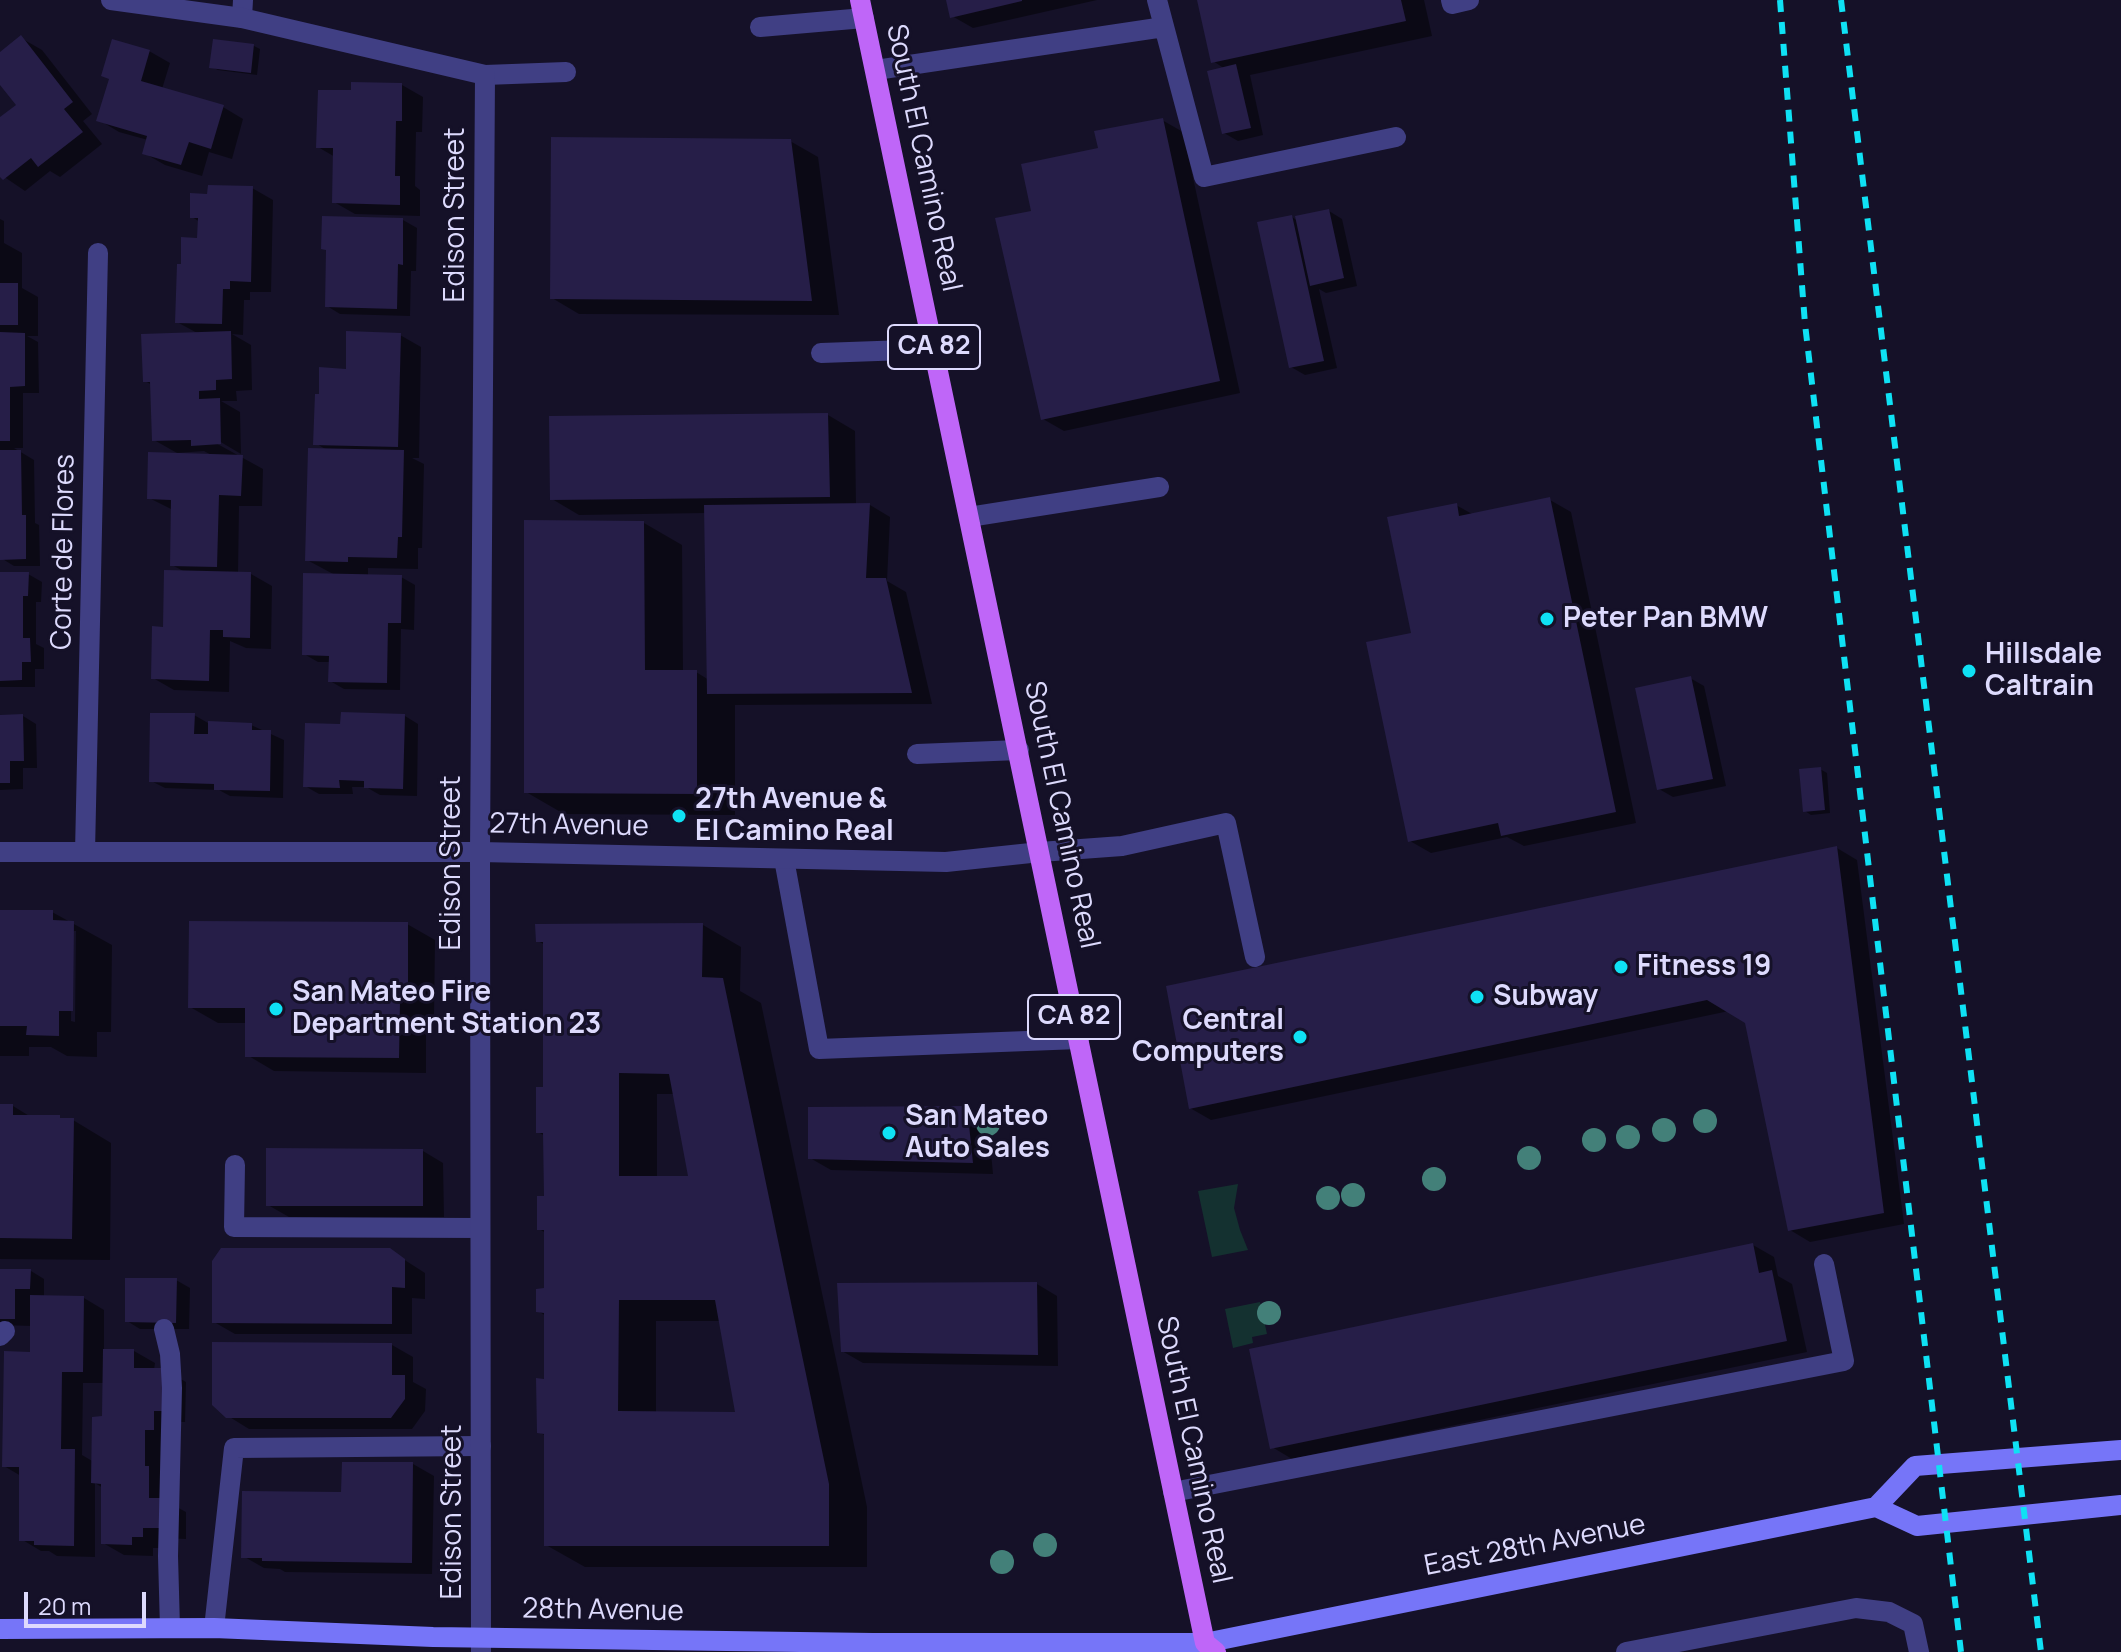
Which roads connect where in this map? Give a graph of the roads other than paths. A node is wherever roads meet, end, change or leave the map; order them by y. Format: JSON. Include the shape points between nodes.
{"nodes":[{"id":1,"x":111,"y":0,"type":"edge"},
{"id":2,"x":1157,"y":0,"type":"edge"},
{"id":3,"x":1451,"y":0,"type":"edge"},
{"id":4,"x":1469,"y":0,"type":"edge"},
{"id":5,"x":242,"y":9,"type":"edge"},
{"id":6,"x":862,"y":9,"type":"edge"},
{"id":7,"x":760,"y":27,"type":"dead end"},
{"id":8,"x":1164,"y":27,"type":"junction"},
{"id":9,"x":876,"y":70,"type":"junction"},
{"id":10,"x":566,"y":72,"type":"dead end"},
{"id":11,"x":485,"y":75,"type":"junction"},
{"id":12,"x":1396,"y":137,"type":"dead end"},
{"id":13,"x":98,"y":253,"type":"dead end"},
{"id":14,"x":934,"y":349,"type":"junction"},
{"id":15,"x":821,"y":353,"type":"dead end"},
{"id":16,"x":1159,"y":487,"type":"dead end"},
{"id":17,"x":969,"y":517,"type":"junction"},
{"id":18,"x":1019,"y":750,"type":"junction"},
{"id":19,"x":917,"y":754,"type":"dead end"},
{"id":20,"x":0,"y":852,"type":"edge"},
{"id":21,"x":85,"y":852,"type":"junction"},
{"id":22,"x":480,"y":852,"type":"junction"},
{"id":23,"x":1040,"y":852,"type":"junction"},
{"id":24,"x":784,"y":859,"type":"junction"},
{"id":25,"x":1255,"y":957,"type":"dead end"},
{"id":26,"x":1079,"y":1039,"type":"junction"},
{"id":27,"x":235,"y":1165,"type":"dead end"},
{"id":28,"x":480,"y":1228,"type":"junction"},
{"id":29,"x":1824,"y":1264,"type":"dead end"},
{"id":30,"x":164,"y":1329,"type":"dead end"},
{"id":31,"x":481,"y":1446,"type":"junction"},
{"id":32,"x":2121,"y":1450,"type":"edge"},
{"id":33,"x":1173,"y":1492,"type":"junction"},
{"id":34,"x":2121,"y":1505,"type":"edge"},
{"id":35,"x":1876,"y":1507,"type":"junction"},
{"id":36,"x":170,"y":1628,"type":"junction"},
{"id":37,"x":214,"y":1628,"type":"junction"},
{"id":38,"x":0,"y":1629,"type":"edge"},
{"id":39,"x":481,"y":1645,"type":"edge"},
{"id":40,"x":873,"y":1647,"type":"edge"},
{"id":41,"x":967,"y":1647,"type":"edge"},
{"id":42,"x":1207,"y":1649,"type":"edge"},
{"id":43,"x":1626,"y":1652,"type":"edge"},
{"id":44,"x":1919,"y":1652,"type":"edge"}],
"edges":[{"from":1,"to":5,"type":"street"},
{"from":2,"to":8,"type":"street"},
{"from":3,"to":4,"type":"street"},
{"from":5,"to":11,"type":"street"},
{"from":6,"to":7,"type":"street"},
{"from":6,"to":9,"type":"main road","name":"South El Camino Real","number":"CA 82"},
{"from":8,"to":9,"type":"street"},
{"from":8,"to":12,"type":"street","via":[[1204,177]]},
{"from":9,"to":14,"type":"main road","name":"South El Camino Real","number":"CA 82"},
{"from":10,"to":11,"type":"street"},
{"from":11,"to":22,"type":"street","name":"Edison Street"},
{"from":13,"to":21,"type":"street","name":"Corte de Flores"},
{"from":14,"to":15,"type":"street"},
{"from":14,"to":17,"type":"main road","name":"South El Camino Real","number":"CA 82"},
{"from":16,"to":17,"type":"street"},
{"from":17,"to":18,"type":"main road","name":"South El Camino Real","number":"CA 82"},
{"from":18,"to":19,"type":"street"},
{"from":18,"to":23,"type":"main road","name":"South El Camino Real","number":"CA 82"},
{"from":20,"to":21,"type":"street","name":"27th Avenue"},
{"from":21,"to":22,"type":"street","name":"27th Avenue"},
{"from":22,"to":24,"type":"street","name":"27th Avenue"},
{"from":22,"to":28,"type":"street","name":"Edison Street"},
{"from":23,"to":24,"type":"street","name":"27th Avenue","via":[[946,862]]},
{"from":23,"to":25,"type":"street","name":"27th Avenue","via":[[1122,846],[1226,823]]},
{"from":23,"to":26,"type":"main road","name":"South El Camino Real","number":"CA 82"},
{"from":24,"to":26,"type":"street","via":[[819,1049]]},
{"from":26,"to":33,"type":"main road","name":"South El Camino Real","number":"CA 82"},
{"from":27,"to":28,"type":"street","via":[[234,1227]]},
{"from":28,"to":31,"type":"street","name":"Edison Street"},
{"from":29,"to":33,"type":"street","via":[[1844,1361]]},
{"from":30,"to":36,"type":"street","via":[[172,1388]]},
{"from":31,"to":37,"type":"street","via":[[234,1448]]},
{"from":31,"to":39,"type":"street","name":"Edison Street"},
{"from":32,"to":35,"type":"street","via":[[1915,1466]]},
{"from":33,"to":42,"type":"main road","name":"South El Camino Real","number":"CA 82"},
{"from":34,"to":35,"type":"street","via":[[1917,1526]]},
{"from":35,"to":42,"type":"street","name":"East 28th Avenue","via":[[1295,1622]]},
{"from":36,"to":37,"type":"street","name":"28th Avenue"},
{"from":36,"to":38,"type":"street","name":"28th Avenue"},
{"from":37,"to":39,"type":"street","name":"28th Avenue"},
{"from":39,"to":40,"type":"street","name":"28th Avenue"},
{"from":40,"to":41,"type":"street","name":"28th Avenue"},
{"from":41,"to":42,"type":"street","name":"28th Avenue"},
{"from":43,"to":44,"type":"street","via":[[1856,1608],[1889,1612],[1913,1624]]}]}
